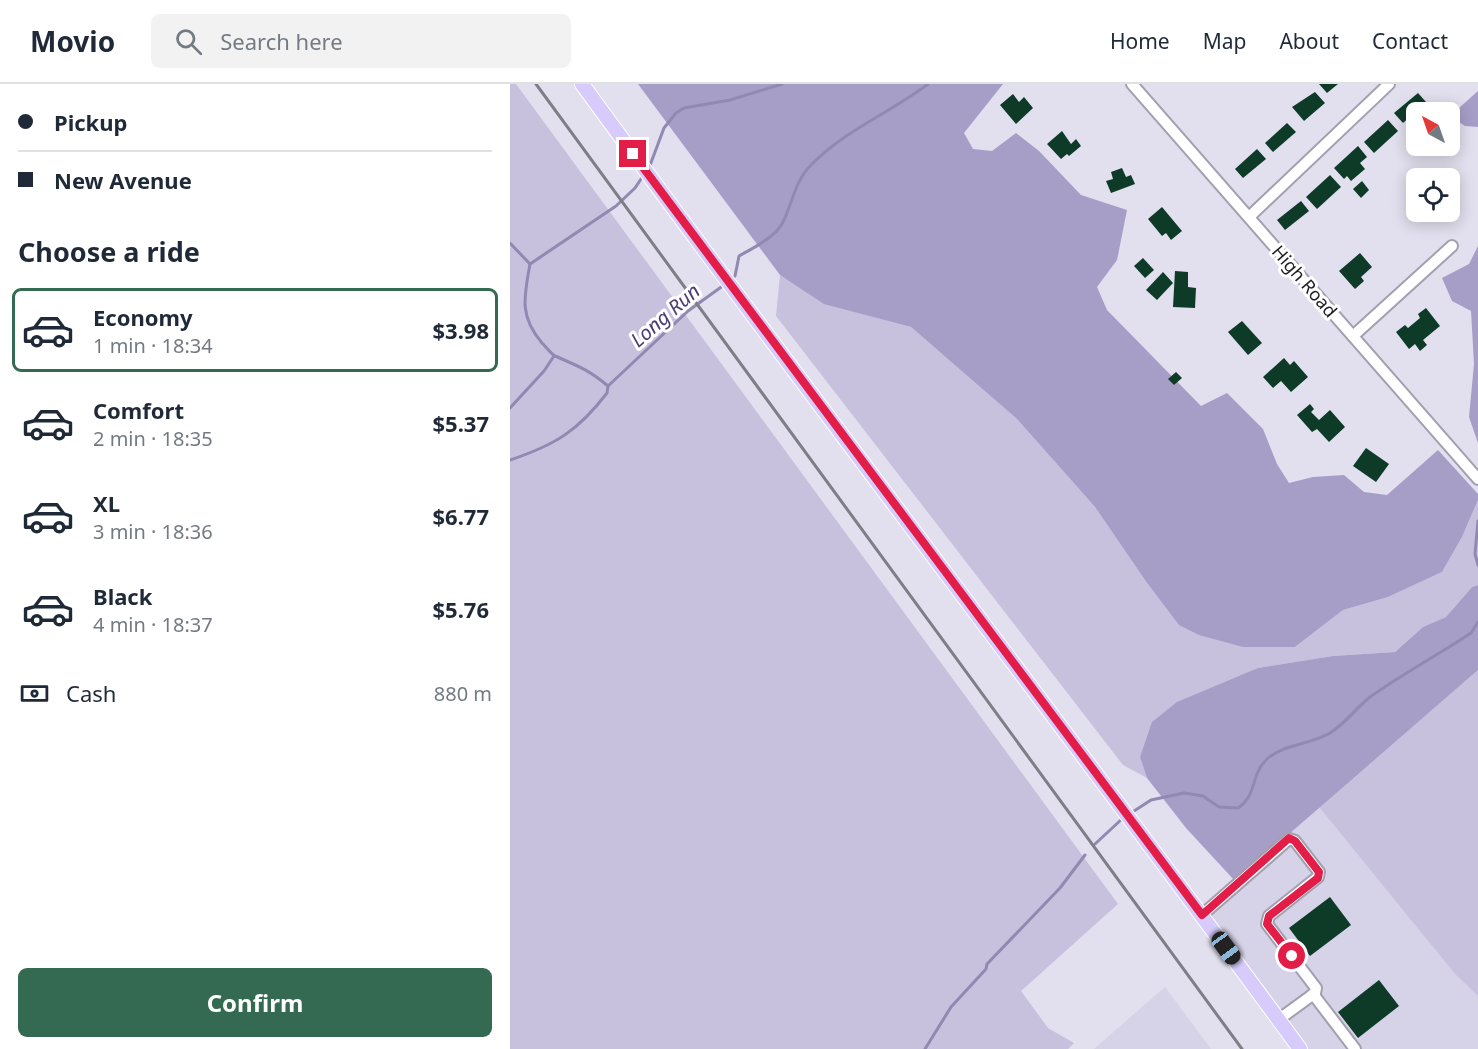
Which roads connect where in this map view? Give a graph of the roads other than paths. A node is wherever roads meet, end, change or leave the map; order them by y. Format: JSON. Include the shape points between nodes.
{"nodes":[{"id":1,"x":582,"y":84,"type":"edge"},
{"id":2,"x":1132,"y":84,"type":"edge"},
{"id":3,"x":1389,"y":84,"type":"edge"},
{"id":4,"x":1249,"y":217,"type":"junction"},
{"id":5,"x":1452,"y":246,"type":"dead end"},
{"id":6,"x":1353,"y":336,"type":"junction"},
{"id":7,"x":1478,"y":479,"type":"edge"},
{"id":8,"x":1202,"y":915,"type":"junction"},
{"id":9,"x":1313,"y":994,"type":"junction"},
{"id":10,"x":1278,"y":1020,"type":"junction"},
{"id":11,"x":1300,"y":1049,"type":"edge"},
{"id":12,"x":1355,"y":1049,"type":"edge"}],
"edges":[{"from":1,"to":8,"type":"main road"},
{"from":2,"to":4,"type":"street","name":"High Road"},
{"from":3,"to":4,"type":"street"},
{"from":4,"to":6,"type":"street","name":"High Road"},
{"from":5,"to":6,"type":"street"},
{"from":6,"to":7,"type":"street","name":"High Road"},
{"from":8,"to":9,"type":"street","via":[[1289,838],[1295,841],[1319,872],[1318,878],[1269,916],[1267,924],[1316,988]]},
{"from":8,"to":10,"type":"main road"},
{"from":9,"to":10,"type":"street"},
{"from":9,"to":12,"type":"street"},
{"from":10,"to":11,"type":"main road"}]}
